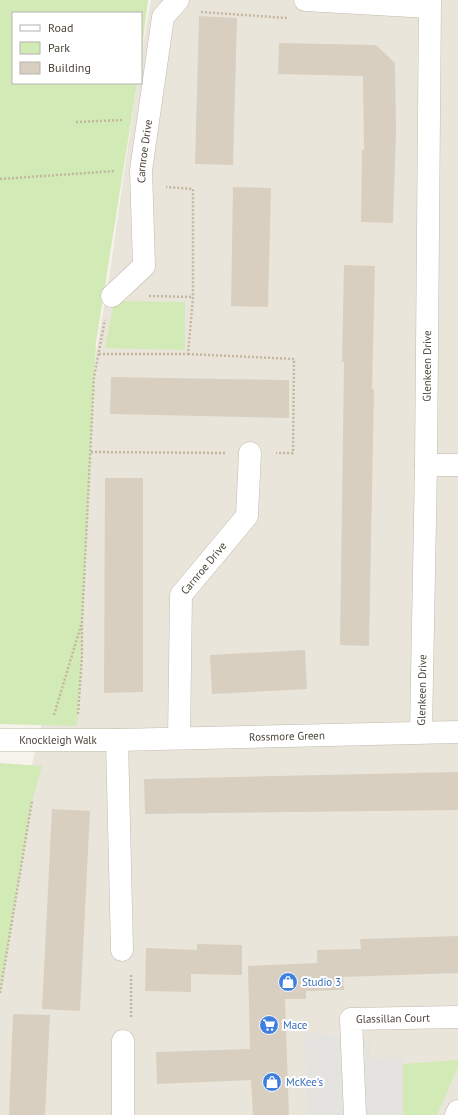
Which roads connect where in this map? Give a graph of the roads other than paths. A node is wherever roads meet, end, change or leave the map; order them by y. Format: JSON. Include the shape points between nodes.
{"nodes":[{"id":1,"x":178,"y":0,"type":"edge"},
{"id":2,"x":305,"y":0,"type":"edge"},
{"id":3,"x":430,"y":3,"type":"edge"},
{"id":4,"x":112,"y":296,"type":"road end"},
{"id":5,"x":250,"y":453,"type":"road end"},
{"id":6,"x":426,"y":465,"type":"junction"},
{"id":7,"x":458,"y":466,"type":"edge"},
{"id":8,"x":421,"y":732,"type":"junction"},
{"id":9,"x":458,"y":732,"type":"edge"},
{"id":10,"x":179,"y":738,"type":"junction"},
{"id":11,"x":0,"y":740,"type":"edge"},
{"id":12,"x":117,"y":740,"type":"junction"},
{"id":13,"x":122,"y":950,"type":"road end"},
{"id":14,"x":458,"y":1017,"type":"edge"},
{"id":15,"x":122,"y":1041,"type":"road end"},
{"id":16,"x":458,"y":1111,"type":"edge"},
{"id":17,"x":123,"y":1115,"type":"edge"},
{"id":18,"x":355,"y":1115,"type":"edge"},
{"id":19,"x":456,"y":1115,"type":"edge"}],
"edges":[{"from":1,"to":4,"type":"street","name":"Carnroe Drive","via":[[163,17],[141,170],[144,266]]},
{"from":2,"to":3,"type":"street"},
{"from":3,"to":6,"type":"street","name":"Glenkeen Drive"},
{"from":5,"to":10,"type":"street","name":"Carnroe Drive","via":[[247,516],[181,595]]},
{"from":6,"to":7,"type":"street"},
{"from":6,"to":8,"type":"street","name":"Glenkeen Drive"},
{"from":8,"to":9,"type":"street","name":"Rossmore Green"},
{"from":8,"to":10,"type":"street","name":"Rossmore Green"},
{"from":10,"to":12,"type":"street","name":"Rossmore Green"},
{"from":11,"to":12,"type":"street","name":"Knockleigh Walk"},
{"from":12,"to":13,"type":"street"},
{"from":14,"to":18,"type":"street","name":"Glassillan Court","via":[[351,1019]]},
{"from":15,"to":17,"type":"street"},
{"from":16,"to":19,"type":"street"}]}
